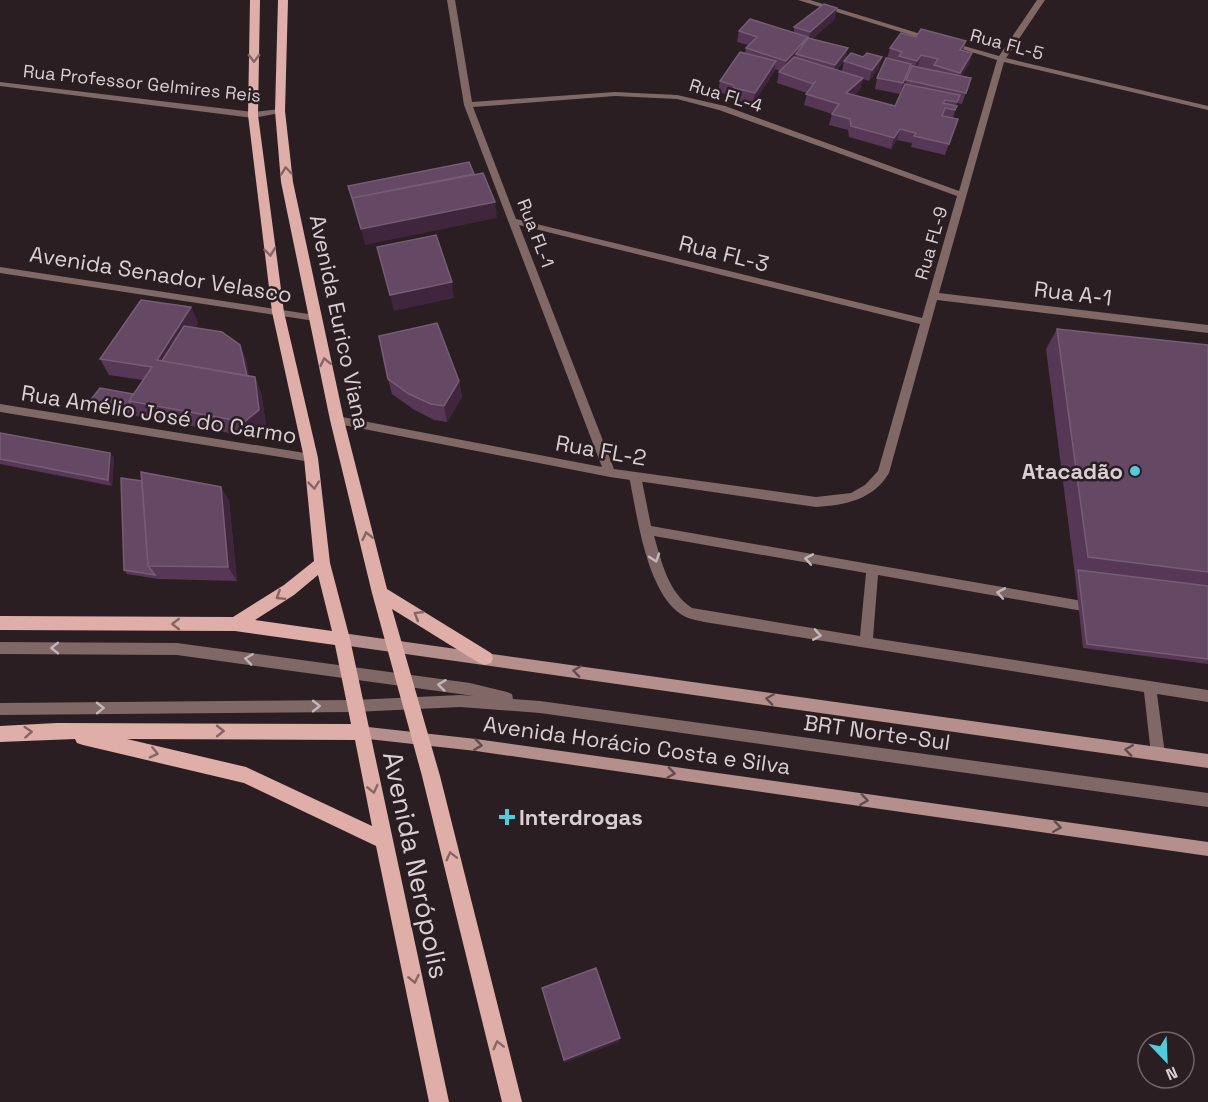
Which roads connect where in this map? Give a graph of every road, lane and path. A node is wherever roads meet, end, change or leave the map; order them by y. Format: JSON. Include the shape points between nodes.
{"nodes":[{"id":1,"x":255,"y":0,"type":"edge"},
{"id":2,"x":283,"y":0,"type":"edge"},
{"id":3,"x":451,"y":0,"type":"edge"},
{"id":4,"x":802,"y":0,"type":"edge"},
{"id":5,"x":1041,"y":0,"type":"edge"},
{"id":6,"x":1001,"y":59,"type":"junction"},
{"id":7,"x":0,"y":84,"type":"edge"},
{"id":8,"x":468,"y":105,"type":"junction"},
{"id":9,"x":1208,"y":108,"type":"edge"},
{"id":10,"x":280,"y":111,"type":"junction"},
{"id":11,"x":253,"y":115,"type":"junction"},
{"id":12,"x":962,"y":195,"type":"junction"},
{"id":13,"x":514,"y":221,"type":"junction"},
{"id":14,"x":0,"y":270,"type":"edge"},
{"id":15,"x":933,"y":296,"type":"junction"},
{"id":16,"x":278,"y":312,"type":"junction"},
{"id":17,"x":315,"y":318,"type":"junction"},
{"id":18,"x":926,"y":322,"type":"junction"},
{"id":19,"x":1208,"y":329,"type":"edge"},
{"id":20,"x":0,"y":408,"type":"edge"},
{"id":21,"x":337,"y":420,"type":"junction"},
{"id":22,"x":311,"y":458,"type":"junction"},
{"id":23,"x":610,"y":473,"type":"junction"},
{"id":24,"x":635,"y":477,"type":"junction"},
{"id":25,"x":859,"y":494,"type":"joint"},
{"id":26,"x":646,"y":530,"type":"junction"},
{"id":27,"x":322,"y":563,"type":"junction"},
{"id":28,"x":872,"y":570,"type":"junction"},
{"id":29,"x":380,"y":593,"type":"junction"},
{"id":30,"x":1104,"y":610,"type":"edge"},
{"id":31,"x":0,"y":623,"type":"edge"},
{"id":32,"x":235,"y":624,"type":"junction"},
{"id":33,"x":342,"y":639,"type":"junction"},
{"id":34,"x":866,"y":643,"type":"junction"},
{"id":35,"x":397,"y":647,"type":"junction"},
{"id":36,"x":0,"y":648,"type":"edge"},
{"id":37,"x":485,"y":658,"type":"junction"},
{"id":38,"x":348,"y":672,"type":"junction"},
{"id":39,"x":405,"y":680,"type":"junction"},
{"id":40,"x":1150,"y":688,"type":"junction"},
{"id":41,"x":1208,"y":696,"type":"edge"},
{"id":42,"x":411,"y":703,"type":"junction"},
{"id":43,"x":354,"y":706,"type":"junction"},
{"id":44,"x":540,"y":707,"type":"junction"},
{"id":45,"x":0,"y":709,"type":"edge"},
{"id":46,"x":57,"y":731,"type":"junction"},
{"id":47,"x":359,"y":732,"type":"junction"},
{"id":48,"x":0,"y":734,"type":"edge"},
{"id":49,"x":420,"y":738,"type":"junction"},
{"id":50,"x":1158,"y":754,"type":"junction"},
{"id":51,"x":1208,"y":761,"type":"edge"},
{"id":52,"x":1208,"y":800,"type":"edge"},
{"id":53,"x":385,"y":841,"type":"junction"},
{"id":54,"x":1208,"y":849,"type":"edge"},
{"id":55,"x":439,"y":1102,"type":"edge"},
{"id":56,"x":512,"y":1102,"type":"edge"}],
"edges":[{"from":1,"to":11,"type":"main road","one_way":true},
{"from":2,"to":10,"type":"main road","name":"Avenida Eurico Viana"},
{"from":3,"to":8,"type":"street","name":"Rua FL-1"},
{"from":4,"to":6,"type":"street","name":"Rua FL-5"},
{"from":5,"to":6,"type":"street","name":"Rua FL-9"},
{"from":6,"to":9,"type":"street","name":"Rua FL-5"},
{"from":6,"to":12,"type":"street","name":"Rua FL-9"},
{"from":7,"to":11,"type":"street","name":"Rua Professor Gelmires Reis"},
{"from":8,"to":12,"type":"street","name":"Rua FL-4","via":[[615,94],[677,97],[722,108]]},
{"from":8,"to":13,"type":"street","name":"Rua FL-1"},
{"from":10,"to":11,"type":"street","name":"Rua Professor Gelmires Reis"},
{"from":17,"to":10,"type":"main road","name":"Avenida Eurico Viana","one_way":true,"via":[[287,182]]},
{"from":11,"to":16,"type":"main road","one_way":true},
{"from":12,"to":15,"type":"street","name":"Rua FL-9"},
{"from":13,"to":18,"type":"street","name":"Rua FL-3"},
{"from":13,"to":23,"type":"street","name":"Rua FL-1"},
{"from":14,"to":16,"type":"street","name":"Avenida Senador Velasco"},
{"from":15,"to":18,"type":"street","name":"Rua FL-9"},
{"from":15,"to":19,"type":"street","name":"Rua A-1"},
{"from":16,"to":17,"type":"street","name":"Avenida Senador Velasco"},
{"from":16,"to":22,"type":"main road"},
{"from":21,"to":17,"type":"main road","name":"Avenida Eurico Viana","one_way":true},
{"from":18,"to":25,"type":"street","name":"Rua FL-9","via":[[883,474],[874,486]]},
{"from":20,"to":22,"type":"street","name":"Rua Amélio José do Carmo"},
{"from":21,"to":23,"type":"street","name":"Rua FL-2"},
{"from":29,"to":21,"type":"main road","name":"Avenida Eurico Viana","one_way":true},
{"from":22,"to":27,"type":"main road","one_way":true},
{"from":23,"to":24,"type":"street","name":"Rua FL-2"},
{"from":24,"to":25,"type":"street","name":"Rua FL-2","via":[[816,502],[839,501]]},
{"from":24,"to":26,"type":"street"},
{"from":28,"to":26,"type":"street","one_way":true},
{"from":26,"to":34,"type":"street","one_way":true,"via":[[661,577],[686,611]]},
{"from":27,"to":32,"type":"main road","one_way":true,"via":[[289,590]]},
{"from":27,"to":33,"type":"main road"},
{"from":30,"to":28,"type":"street","one_way":true},
{"from":28,"to":34,"type":"street"},
{"from":29,"to":35,"type":"main road","name":"Avenida Eurico Viana"},
{"from":37,"to":29,"type":"main road","one_way":true},
{"from":32,"to":31,"type":"main road","one_way":true},
{"from":32,"to":33,"type":"main road"},
{"from":33,"to":35,"type":"main road"},
{"from":33,"to":38,"type":"main road","name":"Avenida Nerópolis"},
{"from":34,"to":40,"type":"street"},
{"from":35,"to":37,"type":"main road"},
{"from":35,"to":39,"type":"main road","name":"Avenida Nerópolis"},
{"from":38,"to":36,"type":"street","one_way":true,"via":[[177,649]]},
{"from":50,"to":37,"type":"main road","one_way":true},
{"from":38,"to":39,"type":"street"},
{"from":38,"to":43,"type":"main road","name":"Avenida Nerópolis"},
{"from":39,"to":42,"type":"main road","name":"Avenida Nerópolis"},
{"from":44,"to":39,"type":"street","one_way":true,"via":[[470,689]]},
{"from":40,"to":41,"type":"street"},
{"from":40,"to":50,"type":"street"},
{"from":42,"to":43,"type":"street"},
{"from":42,"to":44,"type":"street","via":[[460,701]]},
{"from":42,"to":49,"type":"main road","name":"Avenida Nerópolis"},
{"from":45,"to":43,"type":"street","one_way":true},
{"from":43,"to":47,"type":"main road","name":"Avenida Nerópolis"},
{"from":44,"to":52,"type":"street","name":"BRT Norte-Sul"},
{"from":46,"to":47,"type":"main road","name":"Avenida Horácio Costa e Silva","one_way":true},
{"from":48,"to":46,"type":"main road","one_way":true},
{"from":46,"to":53,"type":"main road","one_way":true,"via":[[246,775]]},
{"from":47,"to":49,"type":"main road","name":"Avenida Horácio Costa e Silva"},
{"from":47,"to":53,"type":"main road","name":"Avenida Nerópolis","one_way":true},
{"from":49,"to":54,"type":"main road","name":"Avenida Horácio Costa e Silva","one_way":true},
{"from":56,"to":49,"type":"main road","name":"Avenida Nerópolis","one_way":true},
{"from":50,"to":51,"type":"main road"},
{"from":53,"to":55,"type":"main road","name":"Avenida Nerópolis","one_way":true}]}
